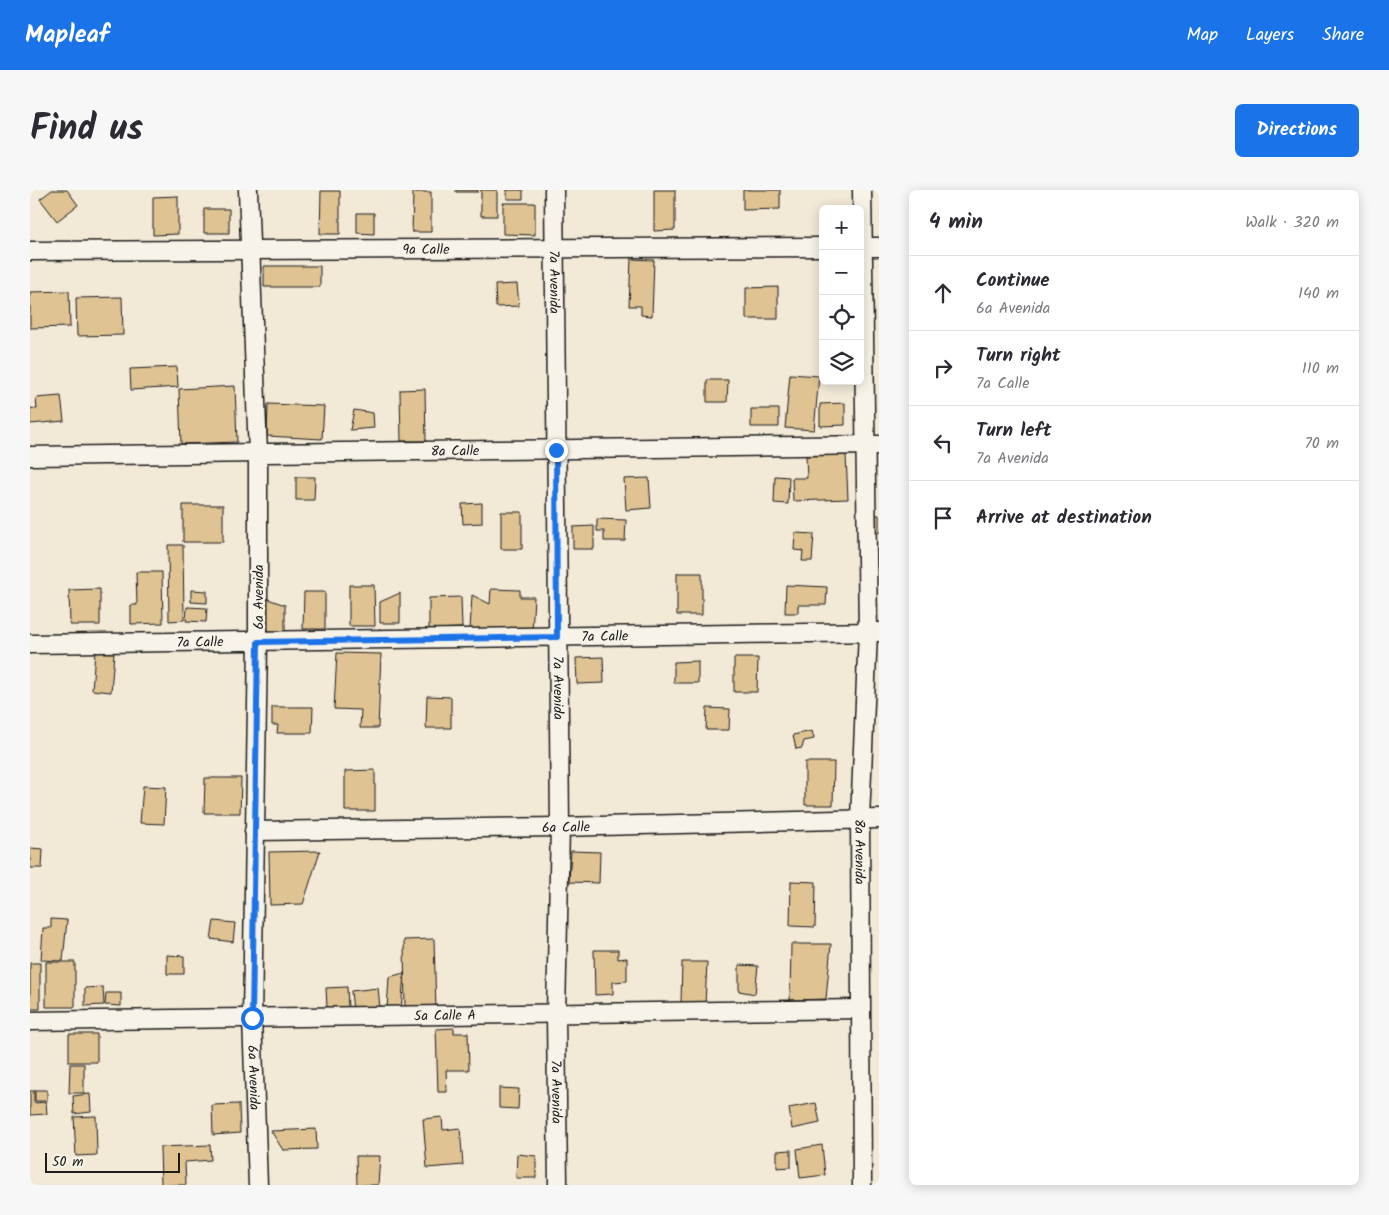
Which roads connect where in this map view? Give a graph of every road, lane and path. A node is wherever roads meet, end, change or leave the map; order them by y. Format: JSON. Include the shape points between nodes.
{"nodes":[{"id":1,"x":248,"y":190,"type":"edge"},
{"id":2,"x":554,"y":190,"type":"edge"},
{"id":3,"x":862,"y":190,"type":"edge"},
{"id":4,"x":819,"y":247,"type":"edge"},
{"id":5,"x":867,"y":247,"type":"edge"},
{"id":6,"x":555,"y":248,"type":"junction"},
{"id":7,"x":30,"y":251,"type":"edge"},
{"id":8,"x":250,"y":251,"type":"junction"},
{"id":9,"x":872,"y":445,"type":"edge"},
{"id":10,"x":556,"y":450,"type":"junction"},
{"id":11,"x":258,"y":454,"type":"junction"},
{"id":12,"x":30,"y":456,"type":"edge"},
{"id":13,"x":873,"y":632,"type":"edge"},
{"id":14,"x":557,"y":637,"type":"junction"},
{"id":15,"x":258,"y":642,"type":"junction"},
{"id":16,"x":30,"y":644,"type":"edge"},
{"id":17,"x":860,"y":819,"type":"junction"},
{"id":18,"x":879,"y":819,"type":"edge"},
{"id":19,"x":560,"y":827,"type":"junction"},
{"id":20,"x":254,"y":831,"type":"junction"},
{"id":21,"x":860,"y":1009,"type":"junction"},
{"id":22,"x":556,"y":1014,"type":"junction"},
{"id":23,"x":252,"y":1018,"type":"junction"},
{"id":24,"x":30,"y":1021,"type":"edge"},
{"id":25,"x":258,"y":1185,"type":"edge"},
{"id":26,"x":558,"y":1185,"type":"edge"},
{"id":27,"x":862,"y":1185,"type":"edge"}],
"edges":[{"from":1,"to":8,"type":"street","name":"6a Avenida"},
{"from":2,"to":6,"type":"street","name":"7a Avenida"},
{"from":3,"to":5,"type":"street","name":"8a Avenida"},
{"from":4,"to":6,"type":"street","name":"9a Calle"},
{"from":5,"to":9,"type":"street","name":"8a Avenida"},
{"from":6,"to":8,"type":"street","name":"9a Calle"},
{"from":6,"to":10,"type":"street","name":"7a Avenida"},
{"from":7,"to":8,"type":"street","name":"9a Calle"},
{"from":8,"to":11,"type":"street","name":"6a Avenida"},
{"from":9,"to":10,"type":"street","name":"8a Calle"},
{"from":9,"to":13,"type":"street","name":"8a Avenida"},
{"from":10,"to":11,"type":"street","name":"8a Calle"},
{"from":10,"to":14,"type":"street","name":"7a Avenida"},
{"from":11,"to":12,"type":"street","name":"8a Calle"},
{"from":11,"to":15,"type":"street","name":"6a Avenida"},
{"from":13,"to":14,"type":"street","name":"7a Calle"},
{"from":13,"to":17,"type":"street","name":"8a Avenida"},
{"from":14,"to":15,"type":"street","name":"7a Calle"},
{"from":14,"to":19,"type":"street","name":"7a Avenida"},
{"from":15,"to":16,"type":"street","name":"7a Calle"},
{"from":15,"to":20,"type":"street","name":"6a Avenida"},
{"from":17,"to":18,"type":"street","name":"6a Calle"},
{"from":17,"to":19,"type":"street","name":"6a Calle"},
{"from":17,"to":21,"type":"street","name":"8a Avenida"},
{"from":19,"to":20,"type":"street","name":"6a Calle"},
{"from":19,"to":22,"type":"street","name":"7a Avenida"},
{"from":20,"to":23,"type":"street","name":"6a Avenida"},
{"from":21,"to":22,"type":"street","name":"5a Calle A"},
{"from":21,"to":27,"type":"street","name":"8a Avenida"},
{"from":22,"to":23,"type":"street","name":"5a Calle A"},
{"from":22,"to":26,"type":"street","name":"7a Avenida"},
{"from":23,"to":24,"type":"street","name":"5a Calle A"},
{"from":23,"to":25,"type":"street","name":"6a Avenida"}]}
